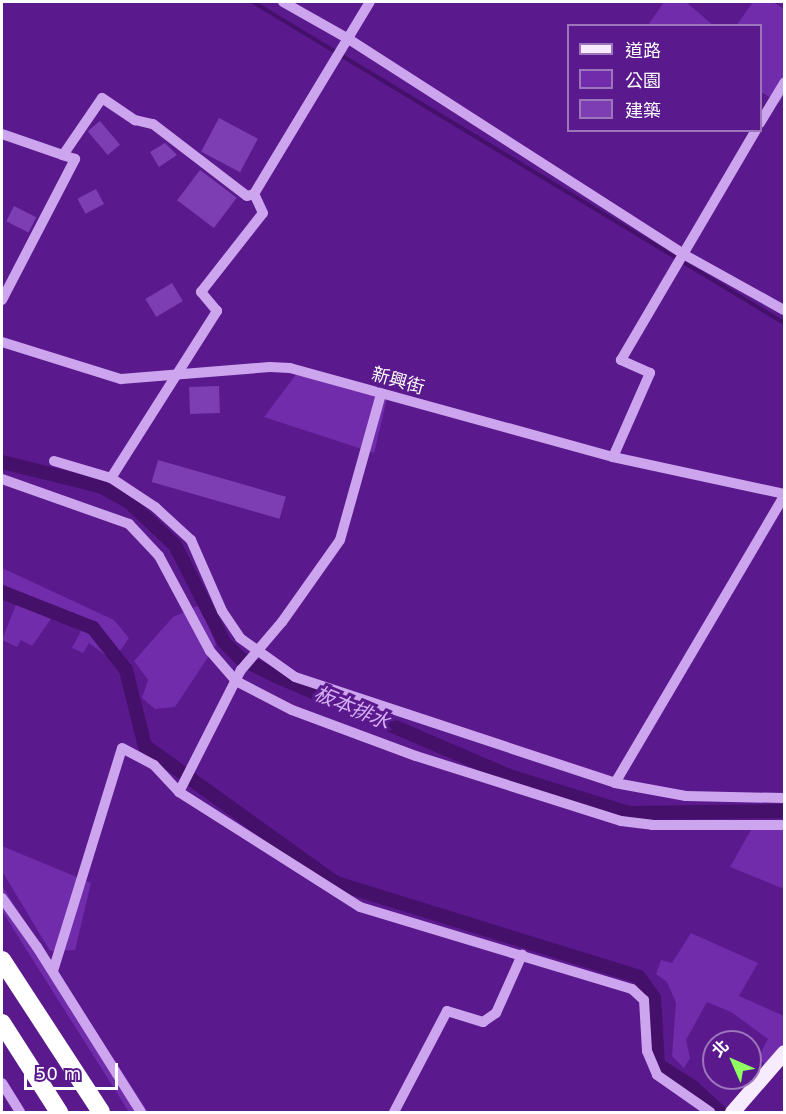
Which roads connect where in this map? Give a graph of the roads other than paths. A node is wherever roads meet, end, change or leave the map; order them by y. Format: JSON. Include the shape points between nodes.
{"nodes":[{"id":1,"x":284,"y":2,"type":"edge"},
{"id":2,"x":370,"y":2,"type":"edge"},
{"id":3,"x":347,"y":38,"type":"junction"},
{"id":4,"x":784,"y":83,"type":"edge"},
{"id":5,"x":762,"y":120,"type":"edge"},
{"id":6,"x":755,"y":132,"type":"edge"},
{"id":7,"x":2,"y":134,"type":"edge"},
{"id":8,"x":63,"y":155,"type":"junction"},
{"id":9,"x":254,"y":194,"type":"junction"},
{"id":10,"x":683,"y":254,"type":"junction"},
{"id":11,"x":2,"y":300,"type":"edge"},
{"id":12,"x":784,"y":310,"type":"edge"},
{"id":13,"x":2,"y":342,"type":"edge"},
{"id":14,"x":174,"y":376,"type":"junction"},
{"id":15,"x":381,"y":394,"type":"junction"},
{"id":16,"x":613,"y":457,"type":"junction"},
{"id":17,"x":54,"y":461,"type":"dead end"},
{"id":18,"x":2,"y":478,"type":"edge"},
{"id":19,"x":111,"y":478,"type":"junction"},
{"id":20,"x":784,"y":495,"type":"edge"},
{"id":21,"x":256,"y":652,"type":"junction"},
{"id":22,"x":236,"y":681,"type":"junction"},
{"id":23,"x":615,"y":783,"type":"junction"},
{"id":24,"x":179,"y":792,"type":"junction"},
{"id":25,"x":784,"y":798,"type":"edge"},
{"id":26,"x":784,"y":825,"type":"edge"},
{"id":27,"x":2,"y":898,"type":"edge"},
{"id":28,"x":522,"y":955,"type":"junction"},
{"id":29,"x":2,"y":960,"type":"edge"},
{"id":30,"x":53,"y":971,"type":"junction"},
{"id":31,"x":2,"y":1023,"type":"edge"},
{"id":32,"x":784,"y":1052,"type":"edge"},
{"id":33,"x":2,"y":1083,"type":"edge"},
{"id":34,"x":20,"y":1113,"type":"edge"},
{"id":35,"x":59,"y":1113,"type":"edge"},
{"id":36,"x":101,"y":1113,"type":"edge"},
{"id":37,"x":141,"y":1113,"type":"edge"},
{"id":38,"x":394,"y":1113,"type":"edge"},
{"id":39,"x":710,"y":1113,"type":"edge"},
{"id":40,"x":732,"y":1113,"type":"edge"}],
"edges":[{"from":1,"to":3,"type":"street"},
{"from":2,"to":3,"type":"street"},
{"from":3,"to":9,"type":"street"},
{"from":3,"to":10,"type":"street"},
{"from":4,"to":5,"type":"street"},
{"from":6,"to":10,"type":"street"},
{"from":7,"to":8,"type":"street"},
{"from":8,"to":9,"type":"street","via":[[102,98],[135,120],[153,124],[247,196]]},
{"from":8,"to":11,"type":"street","via":[[75,159]]},
{"from":9,"to":14,"type":"street","via":[[263,213],[201,292],[217,311]]},
{"from":10,"to":12,"type":"street"},
{"from":10,"to":16,"type":"street","via":[[621,360],[650,373]]},
{"from":13,"to":14,"type":"street","name":"新興街","via":[[121,379]]},
{"from":14,"to":15,"type":"street","name":"新興街","via":[[270,366]]},
{"from":14,"to":19,"type":"street"},
{"from":15,"to":16,"type":"street","name":"新興街"},
{"from":15,"to":21,"type":"street","via":[[340,540]]},
{"from":16,"to":20,"type":"street","name":"新興街"},
{"from":17,"to":19,"type":"street"},
{"from":18,"to":22,"type":"street","via":[[129,524],[142,535],[159,556],[210,651]]},
{"from":19,"to":21,"type":"street","via":[[155,507],[191,540],[222,610],[240,638]]},
{"from":20,"to":23,"type":"street"},
{"from":21,"to":22,"type":"street"},
{"from":21,"to":23,"type":"street","via":[[295,677]]},
{"from":22,"to":24,"type":"street"},
{"from":22,"to":26,"type":"street","via":[[292,710],[416,756],[621,821],[652,825]]},
{"from":23,"to":25,"type":"street","via":[[686,796]]},
{"from":24,"to":28,"type":"street","via":[[341,898]]},
{"from":24,"to":30,"type":"street","via":[[154,765],[122,748]]},
{"from":27,"to":30,"type":"street"},
{"from":28,"to":38,"type":"street","via":[[496,1013],[483,1022],[447,1011]]},
{"from":28,"to":39,"type":"street","via":[[632,989],[644,1000],[647,1051],[657,1075]]},
{"from":29,"to":36,"type":"highway"},
{"from":30,"to":37,"type":"street"},
{"from":31,"to":35,"type":"highway"},
{"from":32,"to":40,"type":"main road"},
{"from":33,"to":34,"type":"street"}]}
